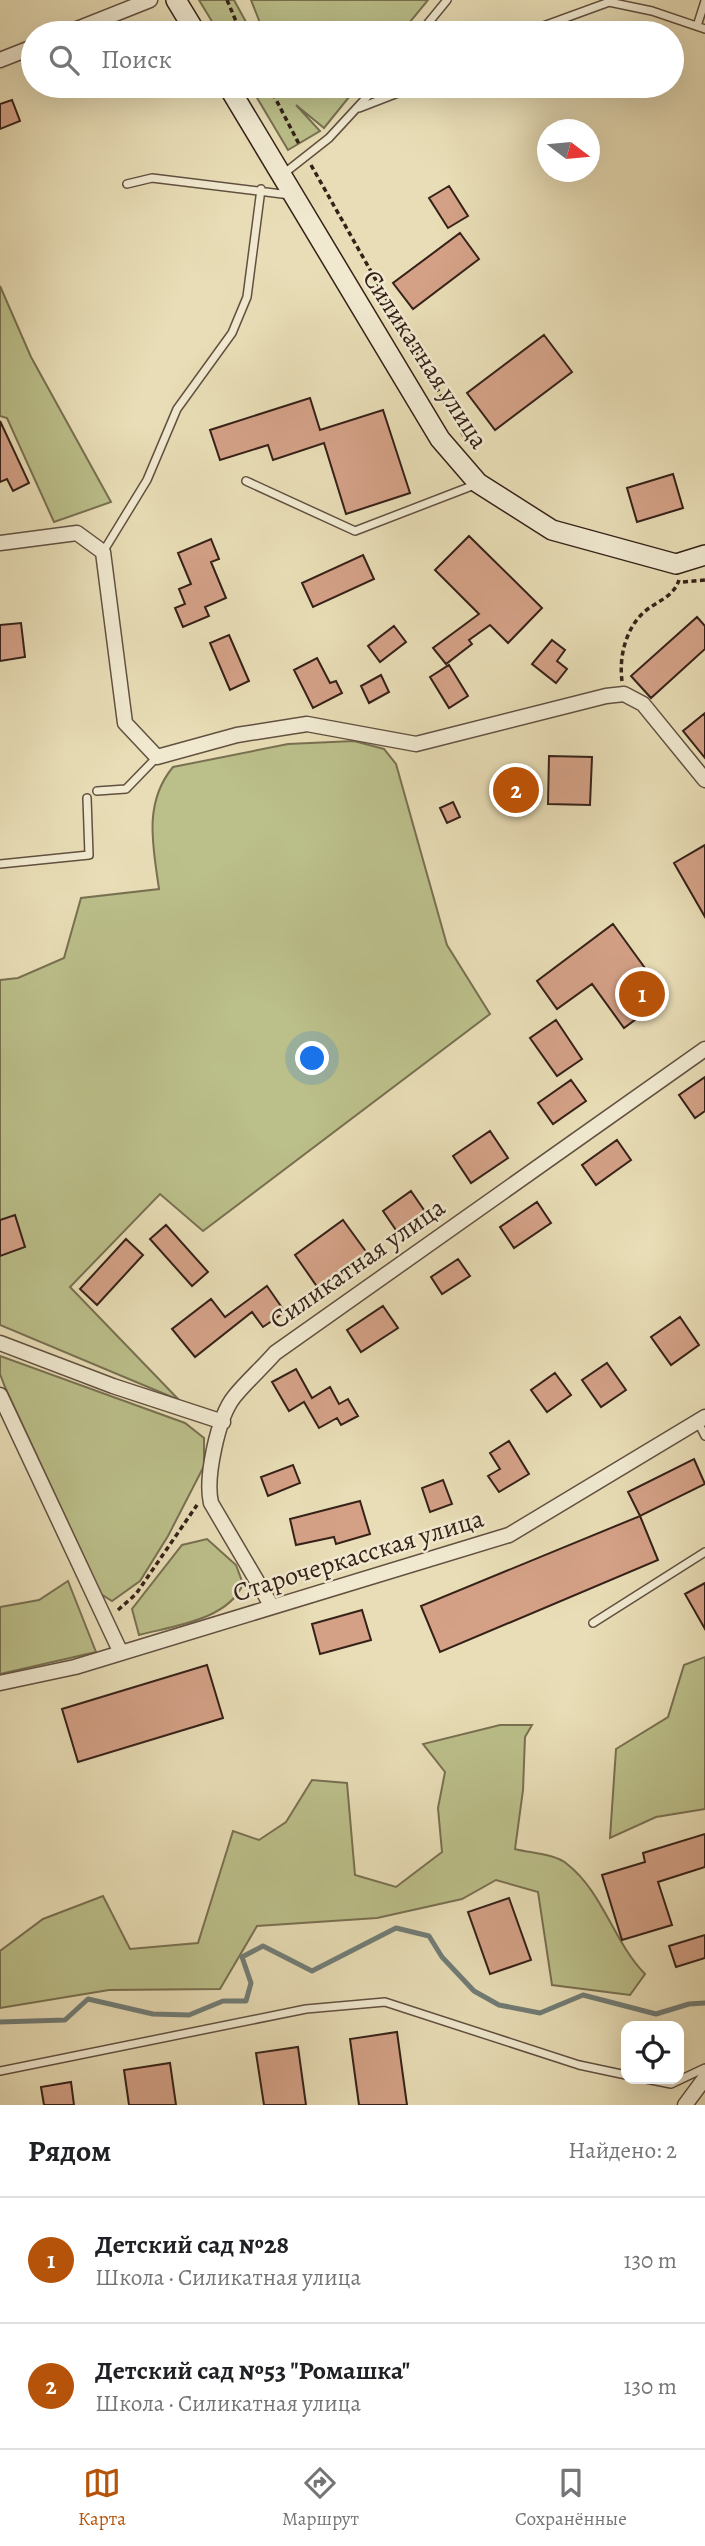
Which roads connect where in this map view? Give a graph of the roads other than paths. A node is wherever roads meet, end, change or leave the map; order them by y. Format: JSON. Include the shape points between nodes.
{"nodes":[{"id":1,"x":150,"y":0,"type":"edge"},
{"id":2,"x":176,"y":0,"type":"edge"},
{"id":3,"x":447,"y":0,"type":"edge"},
{"id":4,"x":612,"y":1,"type":"edge"},
{"id":5,"x":705,"y":1,"type":"edge"},
{"id":6,"x":97,"y":21,"type":"edge"},
{"id":7,"x":189,"y":21,"type":"edge"},
{"id":8,"x":430,"y":21,"type":"edge"},
{"id":9,"x":557,"y":21,"type":"edge"},
{"id":10,"x":682,"y":21,"type":"edge"},
{"id":11,"x":684,"y":22,"type":"edge"},
{"id":12,"x":697,"y":26,"type":"junction"},
{"id":13,"x":705,"y":29,"type":"edge"},
{"id":14,"x":21,"y":52,"type":"edge"},
{"id":15,"x":0,"y":60,"type":"edge"},
{"id":16,"x":235,"y":98,"type":"edge"},
{"id":17,"x":367,"y":98,"type":"edge"},
{"id":18,"x":386,"y":98,"type":"edge"},
{"id":19,"x":358,"y":109,"type":"junction"},
{"id":20,"x":282,"y":176,"type":"junction"},
{"id":21,"x":127,"y":184,"type":"dead end"},
{"id":22,"x":261,"y":189,"type":"junction"},
{"id":23,"x":294,"y":196,"type":"junction"},
{"id":24,"x":473,"y":478,"type":"junction"},
{"id":25,"x":246,"y":481,"type":"dead end"},
{"id":26,"x":0,"y":542,"type":"edge"},
{"id":27,"x":103,"y":552,"type":"junction"},
{"id":28,"x":705,"y":555,"type":"edge"},
{"id":29,"x":157,"y":757,"type":"junction"},
{"id":30,"x":705,"y":780,"type":"edge"},
{"id":31,"x":97,"y":791,"type":"dead end"},
{"id":32,"x":88,"y":798,"type":"dead end"},
{"id":33,"x":0,"y":864,"type":"edge"},
{"id":34,"x":705,"y":1049,"type":"edge"},
{"id":35,"x":0,"y":1343,"type":"edge"},
{"id":36,"x":0,"y":1395,"type":"edge"},
{"id":37,"x":701,"y":1419,"type":"edge"},
{"id":38,"x":223,"y":1422,"type":"junction"},
{"id":39,"x":705,"y":1436,"type":"edge"},
{"id":40,"x":705,"y":1552,"type":"edge"},
{"id":41,"x":271,"y":1605,"type":"junction"},
{"id":42,"x":593,"y":1623,"type":"dead end"},
{"id":43,"x":121,"y":1653,"type":"junction"},
{"id":44,"x":0,"y":1683,"type":"edge"},
{"id":45,"x":705,"y":2068,"type":"edge"},
{"id":46,"x":0,"y":2071,"type":"edge"},
{"id":47,"x":621,"y":2073,"type":"edge"},
{"id":48,"x":684,"y":2078,"type":"edge"},
{"id":49,"x":705,"y":2078,"type":"edge"},
{"id":50,"x":685,"y":2105,"type":"edge"}],
"edges":[{"from":1,"to":6,"type":"street"},
{"from":2,"to":7,"type":"street"},
{"from":3,"to":8,"type":"lane"},
{"from":4,"to":9,"type":"lane"},
{"from":4,"to":10,"type":"lane"},
{"from":5,"to":12,"type":"lane"},
{"from":11,"to":12,"type":"lane"},
{"from":12,"to":13,"type":"lane"},
{"from":14,"to":15,"type":"street"},
{"from":16,"to":20,"type":"street","name":"Силикатная улица"},
{"from":17,"to":19,"type":"lane"},
{"from":18,"to":19,"type":"lane"},
{"from":19,"to":20,"type":"lane"},
{"from":20,"to":23,"type":"street","name":"Силикатная улица"},
{"from":21,"to":22,"type":"lane","via":[[152,178]]},
{"from":22,"to":23,"type":"lane"},
{"from":22,"to":27,"type":"lane","via":[[247,297],[232,333],[177,409],[147,480]]},
{"from":23,"to":24,"type":"street","name":"Силикатная улица","via":[[440,439]]},
{"from":24,"to":25,"type":"lane","via":[[355,531]]},
{"from":24,"to":28,"type":"street","name":"Силикатная улица","via":[[552,530],[676,564]]},
{"from":26,"to":27,"type":"street","via":[[77,533]]},
{"from":27,"to":29,"type":"street","via":[[125,723]]},
{"from":29,"to":30,"type":"street","via":[[237,735],[307,724],[416,744],[624,694],[643,704]]},
{"from":29,"to":31,"type":"lane","via":[[126,789]]},
{"from":32,"to":33,"type":"lane","via":[[89,855]]},
{"from":34,"to":38,"type":"street","name":"Силикатная улица","via":[[275,1353],[231,1400]]},
{"from":35,"to":38,"type":"street"},
{"from":36,"to":43,"type":"street"},
{"from":37,"to":39,"type":"lane"},
{"from":37,"to":41,"type":"street","name":"Старочеркасская улица","via":[[509,1535]]},
{"from":38,"to":41,"type":"street","name":"Силикатная улица","via":[[207,1489]]},
{"from":40,"to":42,"type":"lane"},
{"from":41,"to":43,"type":"street","name":"Старочеркасская улица"},
{"from":43,"to":44,"type":"street","name":"Старочеркасская улица"},
{"from":45,"to":48,"type":"lane"},
{"from":46,"to":47,"type":"lane","via":[[306,2009],[385,2002],[579,2065]]},
{"from":49,"to":50,"type":"street"}]}
